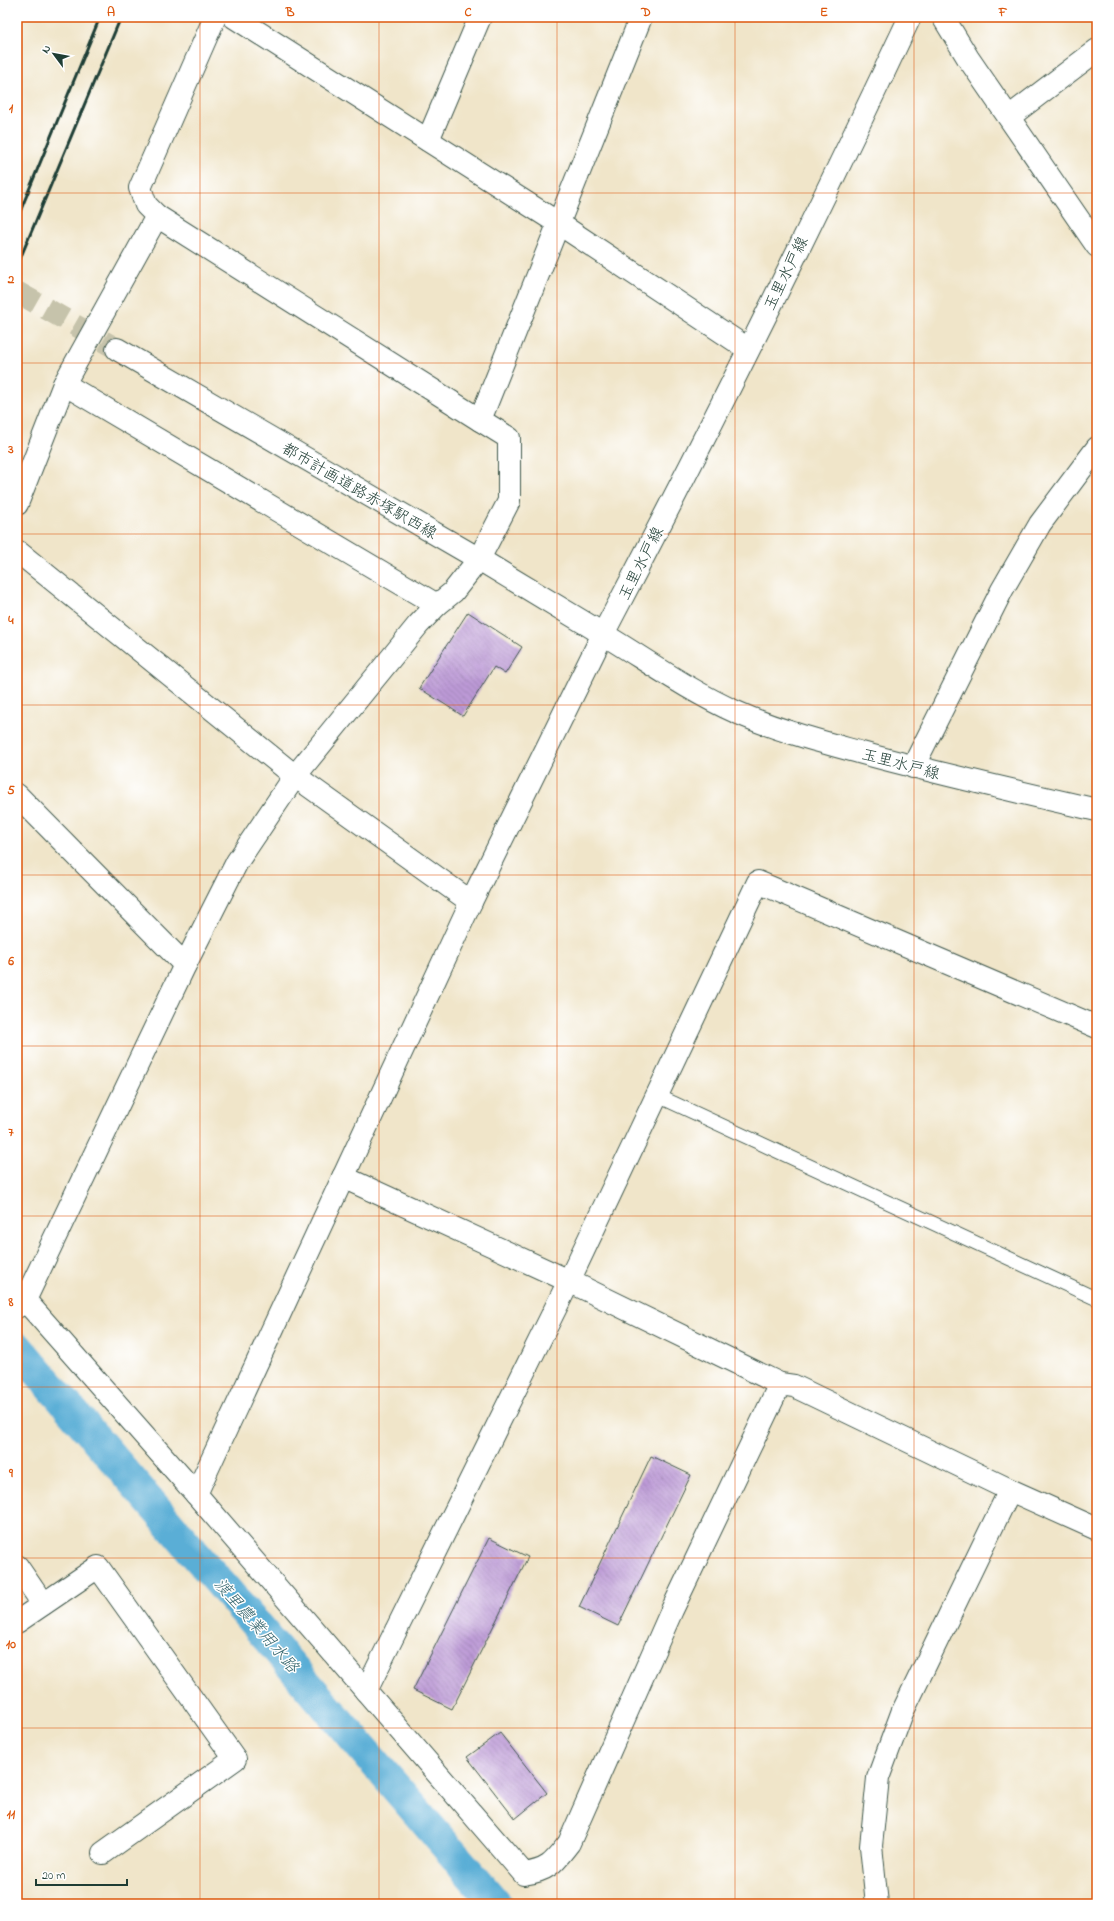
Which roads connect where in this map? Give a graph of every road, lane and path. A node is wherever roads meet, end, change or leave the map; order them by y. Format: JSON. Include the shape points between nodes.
{"nodes":[{"id":1,"x":215,"y":17,"type":"edge"},
{"id":2,"x":234,"y":17,"type":"edge"},
{"id":3,"x":480,"y":17,"type":"edge"},
{"id":4,"x":641,"y":17,"type":"edge"},
{"id":5,"x":910,"y":17,"type":"edge"},
{"id":6,"x":943,"y":17,"type":"edge"},
{"id":7,"x":1097,"y":50,"type":"edge"},
{"id":8,"x":1009,"y":117,"type":"junction"},
{"id":9,"x":428,"y":140,"type":"junction"},
{"id":10,"x":157,"y":216,"type":"junction"},
{"id":11,"x":558,"y":223,"type":"junction"},
{"id":12,"x":1097,"y":246,"type":"edge"},
{"id":13,"x":116,"y":349,"type":"tunnel mouth"},
{"id":14,"x":748,"y":349,"type":"junction"},
{"id":15,"x":64,"y":384,"type":"junction"},
{"id":16,"x":480,"y":420,"type":"junction"},
{"id":17,"x":1097,"y":448,"type":"edge"},
{"id":18,"x":17,"y":504,"type":"edge"},
{"id":19,"x":17,"y":551,"type":"edge"},
{"id":20,"x":479,"y":559,"type":"junction"},
{"id":21,"x":437,"y":605,"type":"junction"},
{"id":22,"x":603,"y":634,"type":"junction"},
{"id":23,"x":913,"y":767,"type":"junction"},
{"id":24,"x":295,"y":776,"type":"junction"},
{"id":25,"x":17,"y":795,"type":"edge"},
{"id":26,"x":1097,"y":810,"type":"edge"},
{"id":27,"x":471,"y":902,"type":"junction"},
{"id":28,"x":185,"y":965,"type":"junction"},
{"id":29,"x":1097,"y":1027,"type":"edge"},
{"id":30,"x":656,"y":1095,"type":"junction"},
{"id":31,"x":342,"y":1177,"type":"junction"},
{"id":32,"x":569,"y":1281,"type":"junction"},
{"id":33,"x":20,"y":1299,"type":"edge"},
{"id":34,"x":1097,"y":1299,"type":"edge"},
{"id":35,"x":780,"y":1384,"type":"junction"},
{"id":36,"x":1010,"y":1490,"type":"junction"},
{"id":37,"x":196,"y":1494,"type":"junction"},
{"id":38,"x":1097,"y":1528,"type":"edge"},
{"id":39,"x":17,"y":1566,"type":"edge"},
{"id":40,"x":43,"y":1604,"type":"junction"},
{"id":41,"x":17,"y":1622,"type":"edge"},
{"id":42,"x":366,"y":1692,"type":"junction"},
{"id":43,"x":103,"y":1853,"type":"dead end"},
{"id":44,"x":877,"y":1904,"type":"edge"}],
"edges":[{"from":1,"to":10,"type":"street","via":[[140,188],[146,205]]},
{"from":2,"to":9,"type":"street"},
{"from":3,"to":9,"type":"street"},
{"from":4,"to":11,"type":"street"},
{"from":5,"to":14,"type":"street","name":"玉里水戸線"},
{"from":6,"to":8,"type":"street"},
{"from":7,"to":8,"type":"street"},
{"from":8,"to":12,"type":"street"},
{"from":9,"to":11,"type":"street"},
{"from":10,"to":15,"type":"street"},
{"from":10,"to":16,"type":"street"},
{"from":11,"to":14,"type":"street"},
{"from":11,"to":16,"type":"street"},
{"from":13,"to":20,"type":"street","name":"都市計画道路赤塚駅西線"},
{"from":14,"to":22,"type":"street","name":"玉里水戸線"},
{"from":15,"to":18,"type":"street"},
{"from":15,"to":21,"type":"street"},
{"from":16,"to":20,"type":"street","via":[[508,438],[509,501]]},
{"from":17,"to":23,"type":"street","via":[[1040,524],[1002,590]]},
{"from":19,"to":24,"type":"street"},
{"from":20,"to":21,"type":"street","via":[[453,592]]},
{"from":20,"to":22,"type":"street","name":"都市計画道路赤塚駅西線"},
{"from":21,"to":24,"type":"street"},
{"from":22,"to":23,"type":"street","name":"玉里水戸線","via":[[735,712],[811,739]]},
{"from":22,"to":27,"type":"street"},
{"from":23,"to":26,"type":"street","name":"玉里水戸線"},
{"from":24,"to":27,"type":"street"},
{"from":24,"to":28,"type":"street","via":[[237,862]]},
{"from":25,"to":28,"type":"street"},
{"from":27,"to":31,"type":"street"},
{"from":28,"to":33,"type":"street"},
{"from":29,"to":30,"type":"street","via":[[758,882]]},
{"from":30,"to":32,"type":"street"},
{"from":30,"to":34,"type":"lane"},
{"from":31,"to":32,"type":"street"},
{"from":31,"to":37,"type":"street"},
{"from":32,"to":35,"type":"street"},
{"from":32,"to":42,"type":"street"},
{"from":33,"to":37,"type":"street"},
{"from":35,"to":36,"type":"street","via":[[794,1386]]},
{"from":35,"to":42,"type":"street","via":[[672,1610],[569,1843],[551,1865],[537,1872],[524,1874]]},
{"from":36,"to":38,"type":"street"},
{"from":36,"to":44,"type":"street","via":[[902,1713],[878,1778],[871,1846]]},
{"from":37,"to":42,"type":"street"},
{"from":39,"to":40,"type":"street"},
{"from":40,"to":41,"type":"street"},
{"from":40,"to":43,"type":"street","via":[[98,1567],[235,1759]]}]}
